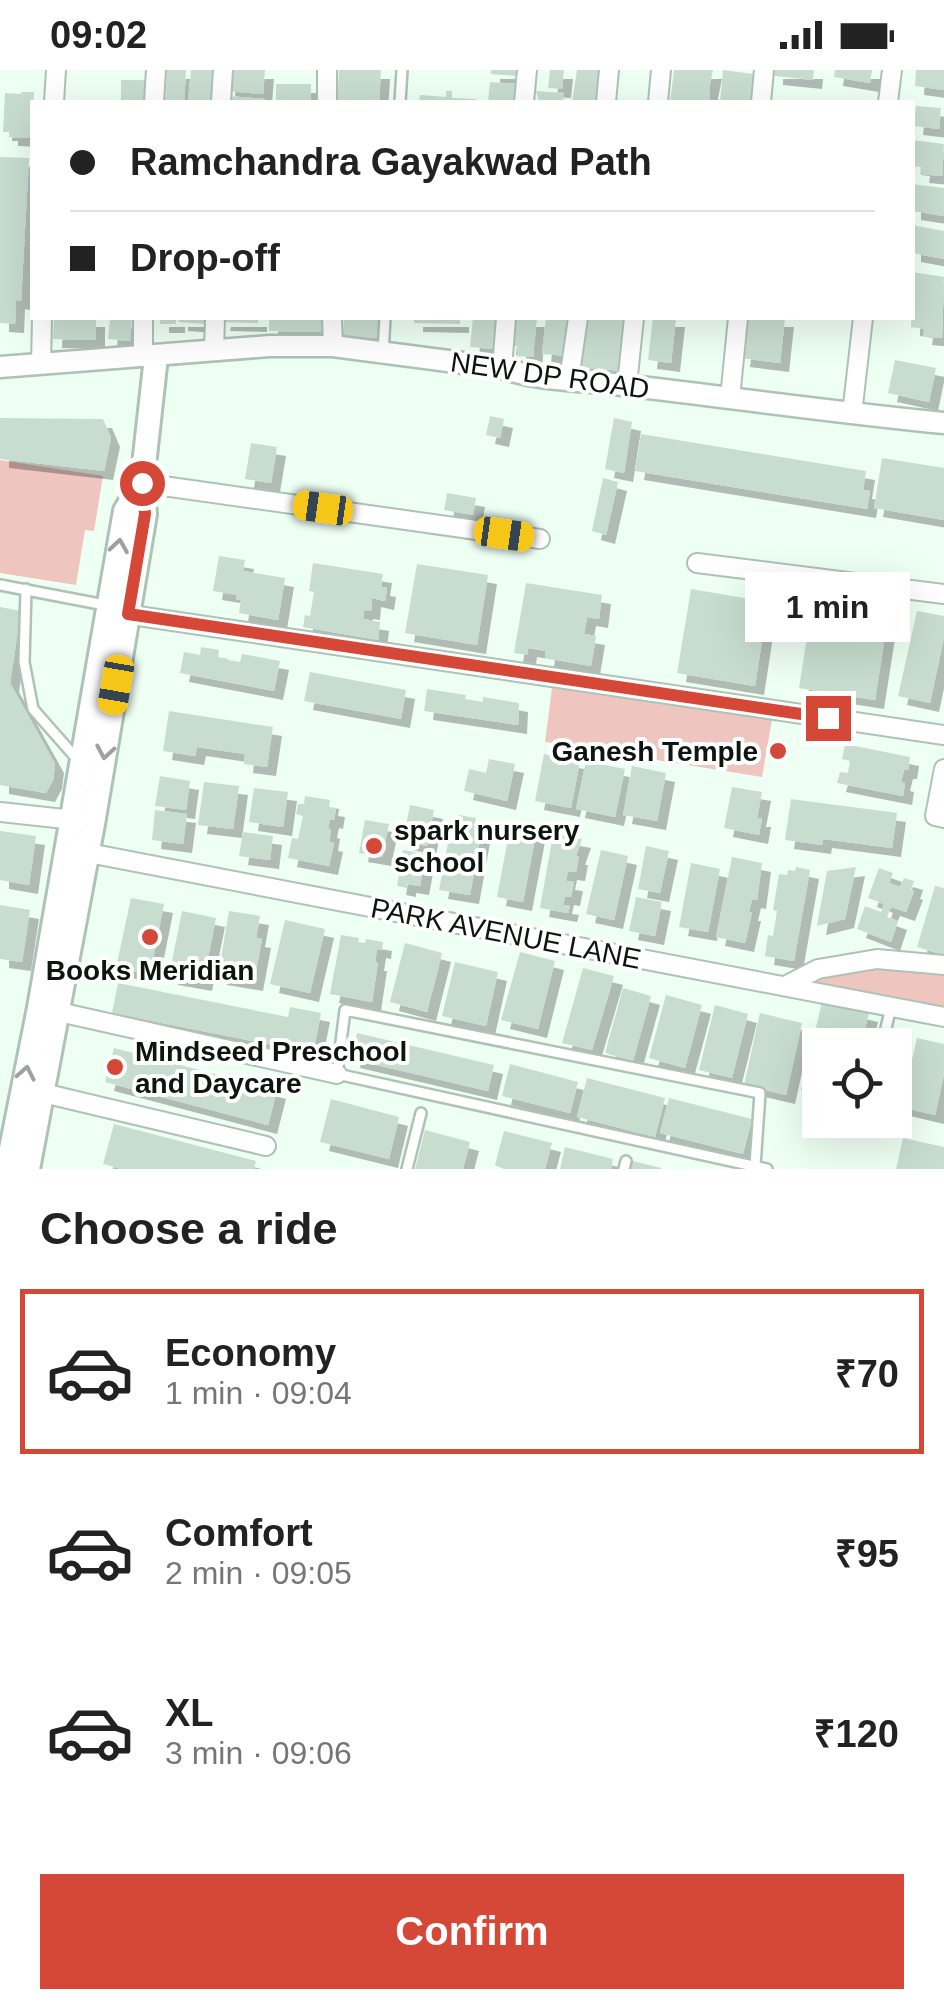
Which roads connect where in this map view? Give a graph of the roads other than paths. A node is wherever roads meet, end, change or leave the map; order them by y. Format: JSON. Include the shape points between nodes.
{"nodes":[{"id":1,"x":56,"y":70,"type":"edge"},
{"id":2,"x":156,"y":70,"type":"edge"},
{"id":3,"x":222,"y":70,"type":"edge"},
{"id":4,"x":328,"y":70,"type":"edge"},
{"id":5,"x":402,"y":70,"type":"edge"},
{"id":6,"x":527,"y":70,"type":"edge"},
{"id":7,"x":609,"y":70,"type":"edge"},
{"id":8,"x":661,"y":70,"type":"edge"},
{"id":9,"x":764,"y":70,"type":"edge"},
{"id":10,"x":892,"y":70,"type":"edge"},
{"id":11,"x":54,"y":100,"type":"edge"},
{"id":12,"x":154,"y":100,"type":"edge"},
{"id":13,"x":221,"y":100,"type":"edge"},
{"id":14,"x":327,"y":100,"type":"edge"},
{"id":15,"x":400,"y":100,"type":"edge"},
{"id":16,"x":524,"y":100,"type":"edge"},
{"id":17,"x":606,"y":100,"type":"edge"},
{"id":18,"x":658,"y":100,"type":"edge"},
{"id":19,"x":760,"y":100,"type":"edge"},
{"id":20,"x":888,"y":100,"type":"edge"},
{"id":21,"x":42,"y":320,"type":"edge"},
{"id":22,"x":143,"y":320,"type":"edge"},
{"id":23,"x":215,"y":320,"type":"edge"},
{"id":24,"x":332,"y":320,"type":"edge"},
{"id":25,"x":385,"y":320,"type":"edge"},
{"id":26,"x":506,"y":320,"type":"edge"},
{"id":27,"x":578,"y":320,"type":"edge"},
{"id":28,"x":634,"y":320,"type":"edge"},
{"id":29,"x":738,"y":320,"type":"edge"},
{"id":30,"x":863,"y":320,"type":"edge"},
{"id":31,"x":334,"y":346,"type":"junction"},
{"id":32,"x":214,"y":351,"type":"junction"},
{"id":33,"x":383,"y":353,"type":"junction"},
{"id":34,"x":150,"y":356,"type":"junction"},
{"id":35,"x":41,"y":364,"type":"junction"},
{"id":36,"x":0,"y":367,"type":"edge"},
{"id":37,"x":502,"y":368,"type":"junction"},
{"id":38,"x":569,"y":380,"type":"junction"},
{"id":39,"x":627,"y":385,"type":"junction"},
{"id":40,"x":730,"y":398,"type":"junction"},
{"id":41,"x":852,"y":414,"type":"junction"},
{"id":42,"x":944,"y":423,"type":"edge"},
{"id":43,"x":142,"y":483,"type":"junction"},
{"id":44,"x":540,"y":539,"type":"dead end"},
{"id":45,"x":697,"y":562,"type":"dead end"},
{"id":46,"x":0,"y":584,"type":"edge"},
{"id":47,"x":26,"y":589,"type":"junction"},
{"id":48,"x":944,"y":594,"type":"edge"},
{"id":49,"x":115,"y":610,"type":"junction"},
{"id":50,"x":944,"y":735,"type":"edge"},
{"id":51,"x":82,"y":764,"type":"junction"},
{"id":52,"x":944,"y":769,"type":"edge"},
{"id":53,"x":0,"y":812,"type":"edge"},
{"id":54,"x":944,"y":818,"type":"edge"},
{"id":55,"x":83,"y":821,"type":"junction"},
{"id":56,"x":78,"y":851,"type":"junction"},
{"id":57,"x":944,"y":965,"type":"edge"},
{"id":58,"x":785,"y":986,"type":"junction"},
{"id":59,"x":891,"y":1007,"type":"junction"},
{"id":60,"x":59,"y":1012,"type":"junction"},
{"id":61,"x":944,"y":1017,"type":"edge"},
{"id":62,"x":886,"y":1028,"type":"edge"},
{"id":63,"x":337,"y":1074,"type":"junction"},
{"id":64,"x":43,"y":1093,"type":"junction"},
{"id":65,"x":420,"y":1113,"type":"dead end"},
{"id":66,"x":266,"y":1146,"type":"dead end"},
{"id":67,"x":755,"y":1166,"type":"junction"},
{"id":68,"x":7,"y":1169,"type":"edge"},
{"id":69,"x":28,"y":1169,"type":"edge"},
{"id":70,"x":407,"y":1169,"type":"edge"},
{"id":71,"x":767,"y":1169,"type":"edge"}],
"edges":[{"from":1,"to":11,"type":"street"},
{"from":2,"to":12,"type":"street"},
{"from":3,"to":13,"type":"street"},
{"from":4,"to":14,"type":"street"},
{"from":5,"to":15,"type":"lane"},
{"from":6,"to":16,"type":"street"},
{"from":7,"to":17,"type":"street"},
{"from":8,"to":18,"type":"street"},
{"from":9,"to":19,"type":"street"},
{"from":10,"to":20,"type":"street"},
{"from":21,"to":35,"type":"street"},
{"from":22,"to":34,"type":"street"},
{"from":23,"to":32,"type":"street"},
{"from":24,"to":31,"type":"street"},
{"from":25,"to":33,"type":"lane"},
{"from":26,"to":37,"type":"street"},
{"from":27,"to":38,"type":"street"},
{"from":28,"to":39,"type":"street"},
{"from":29,"to":40,"type":"street"},
{"from":30,"to":41,"type":"street"},
{"from":31,"to":32,"type":"street","name":"NEW DP ROAD"},
{"from":31,"to":33,"type":"street","name":"NEW DP ROAD"},
{"from":32,"to":34,"type":"street","name":"NEW DP ROAD"},
{"from":33,"to":37,"type":"street","name":"NEW DP ROAD"},
{"from":34,"to":35,"type":"street","name":"NEW DP ROAD"},
{"from":34,"to":43,"type":"main road"},
{"from":35,"to":36,"type":"street","name":"NEW DP ROAD"},
{"from":37,"to":38,"type":"street","name":"NEW DP ROAD"},
{"from":38,"to":39,"type":"street","name":"NEW DP ROAD"},
{"from":39,"to":40,"type":"street","name":"NEW DP ROAD"},
{"from":40,"to":41,"type":"street","name":"NEW DP ROAD"},
{"from":41,"to":42,"type":"street","name":"NEW DP ROAD"},
{"from":43,"to":44,"type":"street"},
{"from":43,"to":49,"type":"main road","via":[[145,514]]},
{"from":45,"to":48,"type":"street"},
{"from":46,"to":47,"type":"lane"},
{"from":47,"to":49,"type":"lane"},
{"from":47,"to":51,"type":"lane","via":[[24,662],[32,709]]},
{"from":49,"to":50,"type":"street"},
{"from":49,"to":51,"type":"main road"},
{"from":49,"to":55,"type":"main road","one_way":true},
{"from":51,"to":55,"type":"main road"},
{"from":52,"to":54,"type":"street","via":[[934,816]]},
{"from":53,"to":55,"type":"street"},
{"from":55,"to":56,"type":"main road"},
{"from":56,"to":58,"type":"street","name":"PARK AVENUE LANE"},
{"from":56,"to":60,"type":"main road"},
{"from":68,"to":56,"type":"main road","one_way":true},
{"from":57,"to":58,"type":"street","via":[[877,960],[818,968]]},
{"from":58,"to":59,"type":"street","name":"PARK AVENUE LANE"},
{"from":59,"to":61,"type":"street","name":"PARK AVENUE LANE"},
{"from":59,"to":62,"type":"lane"},
{"from":60,"to":63,"type":"street"},
{"from":60,"to":64,"type":"main road"},
{"from":63,"to":67,"type":"lane"},
{"from":63,"to":67,"type":"lane","via":[[345,1010],[760,1094]]},
{"from":64,"to":66,"type":"street"},
{"from":64,"to":69,"type":"main road"},
{"from":65,"to":70,"type":"lane"},
{"from":67,"to":71,"type":"lane"}]}
